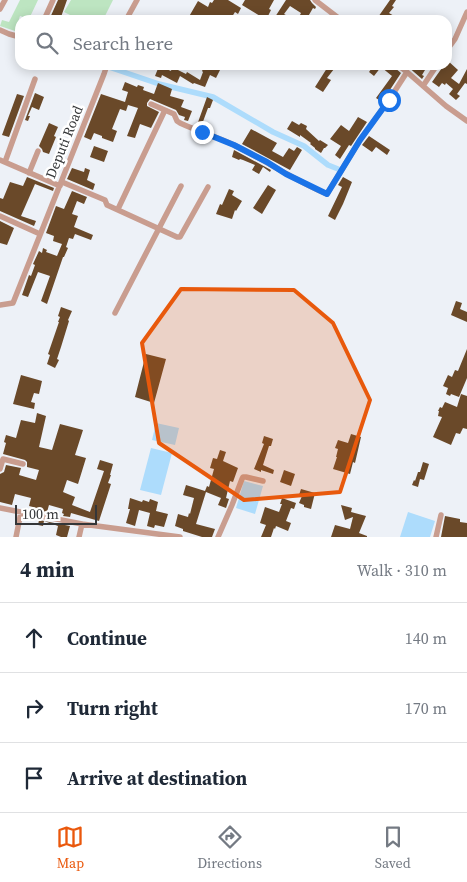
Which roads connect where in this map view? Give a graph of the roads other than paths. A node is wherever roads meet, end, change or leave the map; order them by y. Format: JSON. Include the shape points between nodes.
{"nodes":[{"id":1,"x":5,"y":0,"type":"edge"},
{"id":2,"x":53,"y":0,"type":"edge"},
{"id":3,"x":136,"y":0,"type":"edge"},
{"id":4,"x":315,"y":0,"type":"edge"},
{"id":5,"x":0,"y":9,"type":"edge"},
{"id":6,"x":467,"y":12,"type":"edge"},
{"id":7,"x":46,"y":15,"type":"edge"},
{"id":8,"x":128,"y":15,"type":"edge"},
{"id":9,"x":334,"y":15,"type":"edge"},
{"id":10,"x":0,"y":30,"type":"edge"},
{"id":11,"x":15,"y":36,"type":"edge"},
{"id":12,"x":452,"y":42,"type":"edge"},
{"id":13,"x":105,"y":70,"type":"edge"},
{"id":14,"x":404,"y":70,"type":"edge"},
{"id":15,"x":434,"y":70,"type":"edge"},
{"id":16,"x":407,"y":72,"type":"junction"},
{"id":17,"x":35,"y":79,"type":"dead end"},
{"id":18,"x":423,"y":86,"type":"junction"},
{"id":19,"x":151,"y":104,"type":"dead end"},
{"id":20,"x":165,"y":110,"type":"junction"},
{"id":21,"x":467,"y":121,"type":"edge"},
{"id":22,"x":38,"y":151,"type":"dead end"},
{"id":23,"x":2,"y":161,"type":"edge"},
{"id":24,"x":29,"y":173,"type":"junction"},
{"id":25,"x":61,"y":184,"type":"junction"},
{"id":26,"x":181,"y":186,"type":"dead end"},
{"id":27,"x":208,"y":187,"type":"dead end"},
{"id":28,"x":118,"y":209,"type":"junction"},
{"id":29,"x":0,"y":216,"type":"edge"},
{"id":30,"x":159,"y":228,"type":"junction"},
{"id":31,"x":40,"y":234,"type":"junction"},
{"id":32,"x":0,"y":305,"type":"edge"},
{"id":33,"x":115,"y":313,"type":"dead end"},
{"id":34,"x":23,"y":464,"type":"dead end"},
{"id":35,"x":0,"y":469,"type":"edge"},
{"id":36,"x":263,"y":481,"type":"dead end"},
{"id":37,"x":0,"y":508,"type":"edge"},
{"id":38,"x":21,"y":512,"type":"junction"},
{"id":39,"x":441,"y":515,"type":"dead end"},
{"id":40,"x":82,"y":524,"type":"junction"},
{"id":41,"x":16,"y":537,"type":"edge"},
{"id":42,"x":78,"y":537,"type":"edge"},
{"id":43,"x":179,"y":537,"type":"edge"},
{"id":44,"x":218,"y":537,"type":"edge"},
{"id":45,"x":436,"y":537,"type":"edge"}],
"edges":[{"from":1,"to":5,"type":"street"},
{"from":2,"to":7,"type":"street"},
{"from":3,"to":8,"type":"street"},
{"from":4,"to":9,"type":"street"},
{"from":6,"to":12,"type":"street"},
{"from":10,"to":11,"type":"street"},
{"from":13,"to":25,"type":"street","name":"Deputi Road"},
{"from":14,"to":16,"type":"street"},
{"from":15,"to":18,"type":"street"},
{"from":16,"to":18,"type":"street"},
{"from":16,"to":20,"type":"street","via":[[327,194],[234,145],[180,123],[174,114]]},
{"from":17,"to":23,"type":"street"},
{"from":18,"to":21,"type":"street"},
{"from":19,"to":20,"type":"street"},
{"from":20,"to":28,"type":"street"},
{"from":22,"to":24,"type":"street"},
{"from":23,"to":24,"type":"street"},
{"from":24,"to":25,"type":"street"},
{"from":25,"to":28,"type":"street","via":[[105,200],[107,205]]},
{"from":25,"to":31,"type":"street","name":"Deputi Road"},
{"from":26,"to":30,"type":"street"},
{"from":27,"to":30,"type":"street","via":[[180,237]]},
{"from":28,"to":30,"type":"street"},
{"from":29,"to":31,"type":"street"},
{"from":30,"to":33,"type":"street"},
{"from":31,"to":32,"type":"street","name":"Deputi Road","via":[[12,303]]},
{"from":34,"to":35,"type":"street","via":[[2,459]]},
{"from":36,"to":44,"type":"street","via":[[243,477]]},
{"from":37,"to":38,"type":"street"},
{"from":38,"to":40,"type":"street"},
{"from":38,"to":41,"type":"street"},
{"from":39,"to":45,"type":"street"},
{"from":40,"to":42,"type":"street"},
{"from":40,"to":43,"type":"street"}]}
